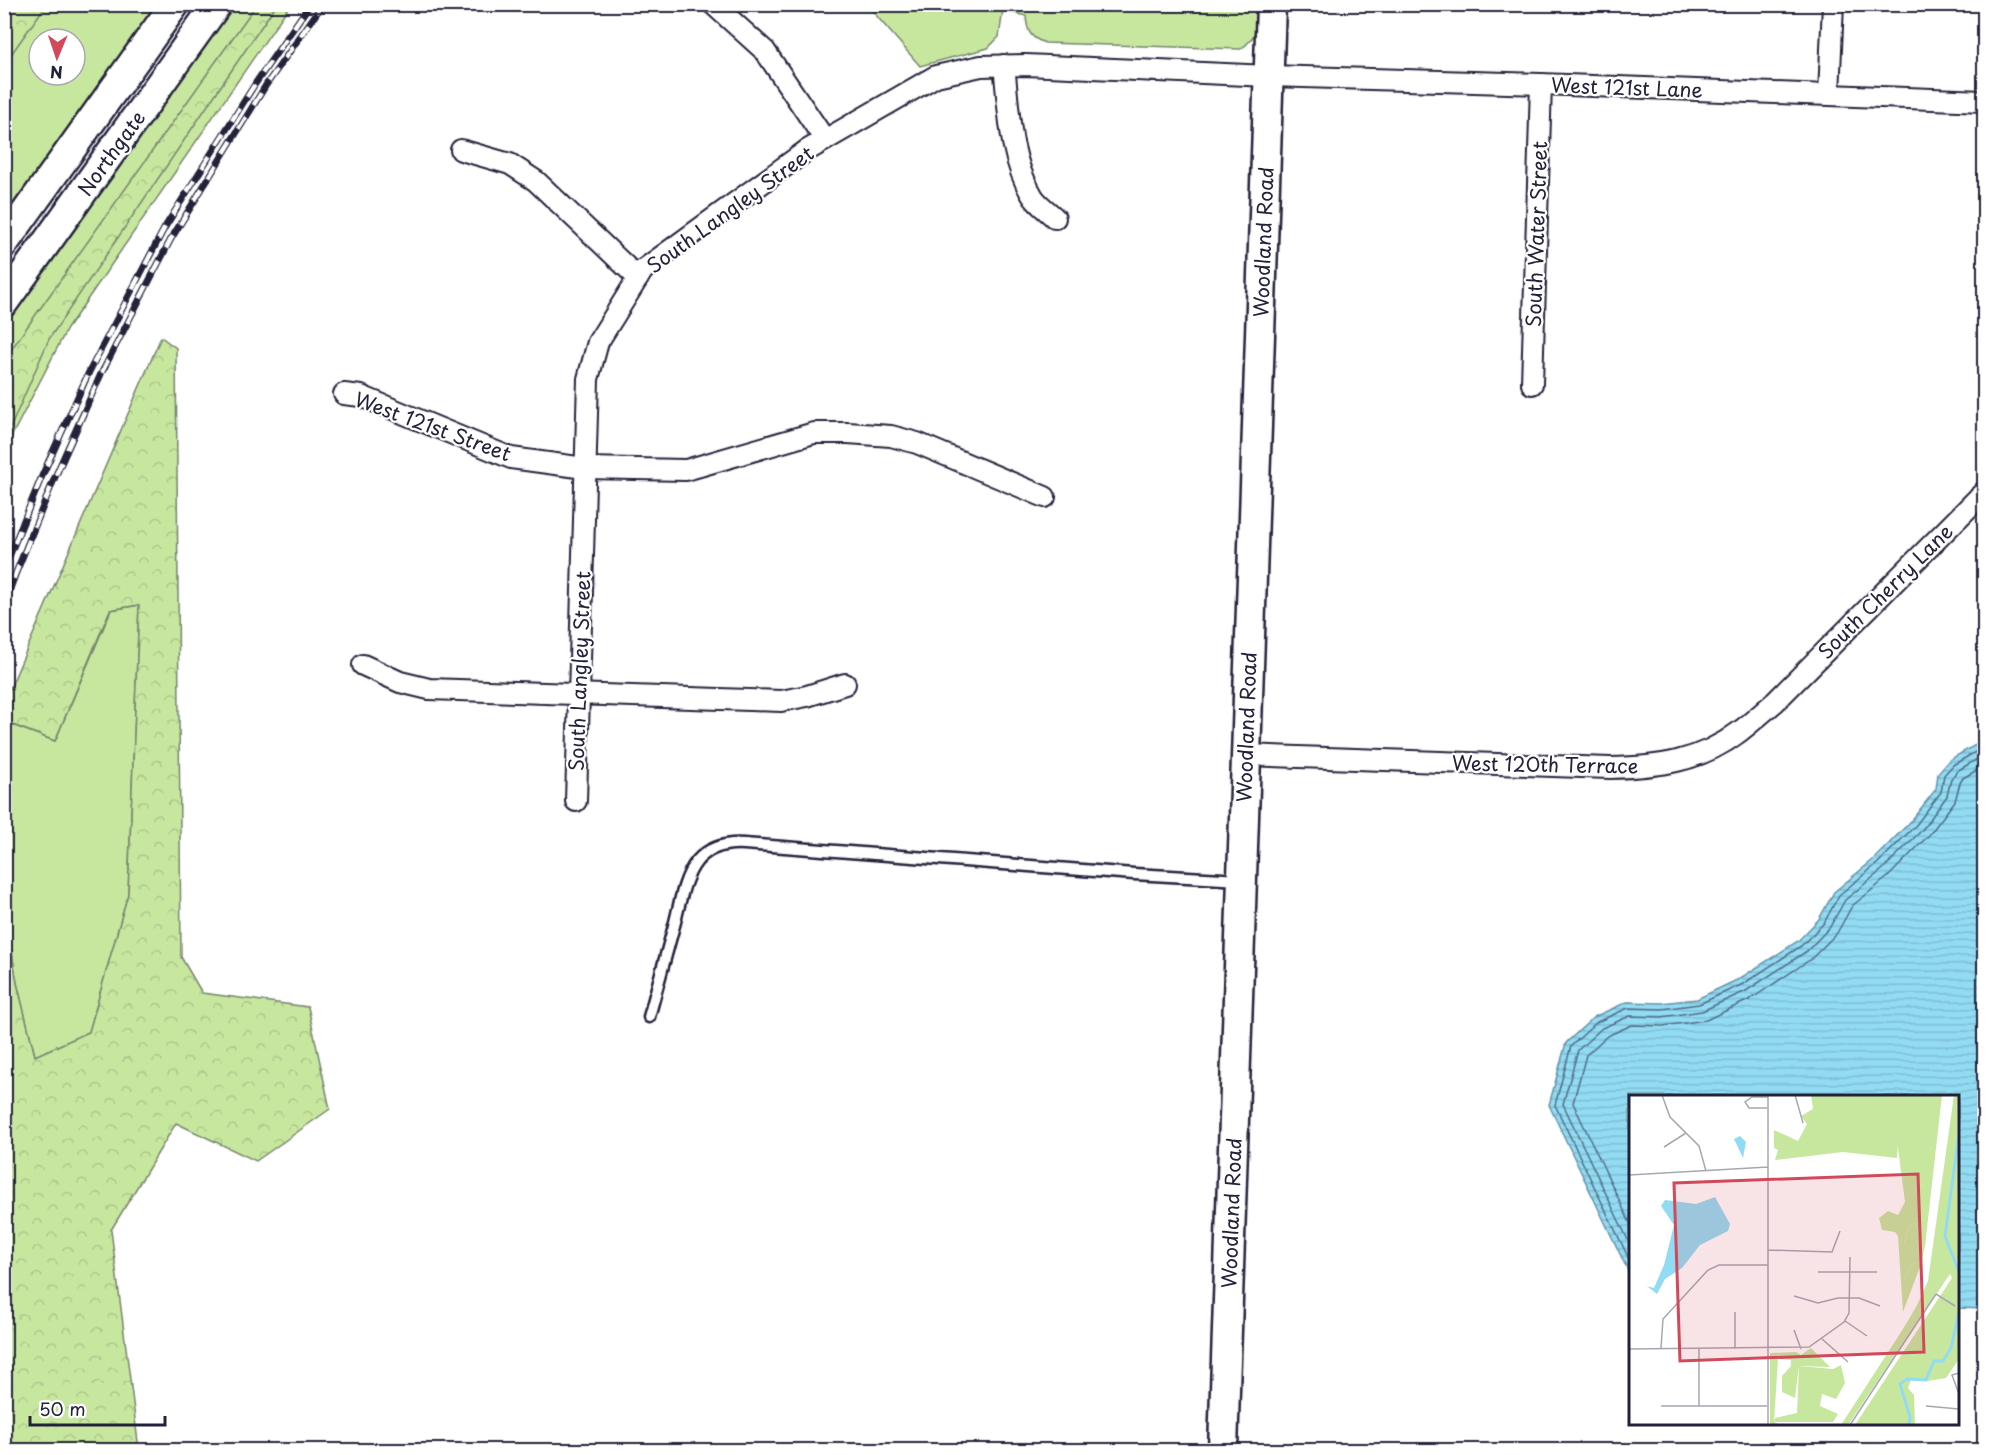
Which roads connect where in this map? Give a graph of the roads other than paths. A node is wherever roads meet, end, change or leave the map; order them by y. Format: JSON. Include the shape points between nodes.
{"nodes":[{"id":1,"x":175,"y":4,"type":"edge"},
{"id":2,"x":217,"y":4,"type":"edge"},
{"id":3,"x":713,"y":4,"type":"edge"},
{"id":4,"x":1271,"y":4,"type":"edge"},
{"id":5,"x":1833,"y":4,"type":"edge"},
{"id":6,"x":1004,"y":65,"type":"junction"},
{"id":7,"x":1269,"y":76,"type":"junction"},
{"id":8,"x":1540,"y":84,"type":"junction"},
{"id":9,"x":1829,"y":94,"type":"junction"},
{"id":10,"x":1984,"y":101,"type":"edge"},
{"id":11,"x":825,"y":140,"type":"junction"},
{"id":12,"x":461,"y":150,"type":"dead end"},
{"id":13,"x":1055,"y":218,"type":"dead end"},
{"id":14,"x":4,"y":243,"type":"edge"},
{"id":15,"x":638,"y":278,"type":"junction"},
{"id":16,"x":4,"y":302,"type":"edge"},
{"id":17,"x":1532,"y":384,"type":"dead end"},
{"id":18,"x":344,"y":394,"type":"dead end"},
{"id":19,"x":585,"y":468,"type":"junction"},
{"id":20,"x":1984,"y":492,"type":"edge"},
{"id":21,"x":1045,"y":497,"type":"dead end"},
{"id":22,"x":363,"y":665,"type":"dead end"},
{"id":23,"x":1811,"y":665,"type":"joint"},
{"id":24,"x":845,"y":684,"type":"dead end"},
{"id":25,"x":579,"y":695,"type":"junction"},
{"id":26,"x":1245,"y":755,"type":"junction"},
{"id":27,"x":576,"y":801,"type":"dead end"},
{"id":28,"x":1241,"y":880,"type":"junction"},
{"id":29,"x":649,"y":1017,"type":"dead end"},
{"id":30,"x":1223,"y":1450,"type":"edge"}],
"edges":[{"from":1,"to":14,"type":"main road","name":"Northgate"},
{"from":2,"to":16,"type":"main road","name":"Northgate"},
{"from":3,"to":11,"type":"street","via":[[765,51]]},
{"from":4,"to":7,"type":"main road","name":"Woodland Road"},
{"from":5,"to":9,"type":"street"},
{"from":6,"to":7,"type":"street","name":"South Langley Street"},
{"from":6,"to":11,"type":"street","name":"South Langley Street","via":[[936,75]]},
{"from":6,"to":13,"type":"street","via":[[1011,136],[1021,174],[1033,197]]},
{"from":7,"to":8,"type":"street","name":"West 121st Lane"},
{"from":7,"to":26,"type":"main road","name":"Woodland Road"},
{"from":8,"to":9,"type":"street","name":"West 121st Lane"},
{"from":8,"to":17,"type":"street","name":"South Water Street"},
{"from":9,"to":10,"type":"street","name":"West 121st Lane"},
{"from":11,"to":15,"type":"street","name":"South Langley Street","via":[[643,270]]},
{"from":12,"to":15,"type":"street","via":[[510,164],[536,181]]},
{"from":15,"to":19,"type":"street","name":"South Langley Street","via":[[598,342],[588,379]]},
{"from":18,"to":19,"type":"street","name":"West 121st Street","via":[[361,396],[511,458]]},
{"from":19,"to":21,"type":"street","name":"West 121st Street","via":[[686,470],[814,433],[848,433],[891,436],[917,443]]},
{"from":19,"to":25,"type":"street","name":"South Langley Street"},
{"from":20,"to":23,"type":"street","name":"South Cherry Lane"},
{"from":22,"to":25,"type":"street","via":[[400,682],[429,689]]},
{"from":23,"to":26,"type":"street","name":"West 120th Terrace","via":[[1737,734],[1679,762],[1647,767]]},
{"from":24,"to":25,"type":"street","via":[[781,701]]},
{"from":25,"to":27,"type":"street","name":"South Langley Street"},
{"from":26,"to":28,"type":"main road","name":"Woodland Road"},
{"from":28,"to":29,"type":"lane","via":[[732,843],[718,846],[696,862],[686,883]]},
{"from":28,"to":30,"type":"main road","name":"Woodland Road"}]}
